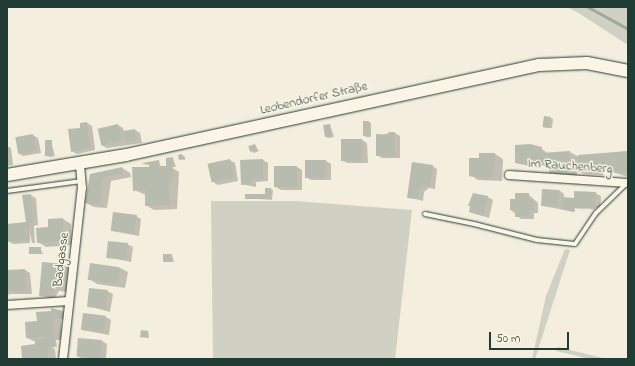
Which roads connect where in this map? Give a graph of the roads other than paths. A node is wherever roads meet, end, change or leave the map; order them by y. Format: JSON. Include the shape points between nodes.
{"nodes":[{"id":1,"x":628,"y":71,"type":"edge"},
{"id":2,"x":80,"y":164,"type":"junction"},
{"id":3,"x":7,"y":175,"type":"edge"},
{"id":4,"x":509,"y":175,"type":"dead end"},
{"id":5,"x":82,"y":180,"type":"junction"},
{"id":6,"x":628,"y":183,"type":"edge"},
{"id":7,"x":7,"y":192,"type":"edge"},
{"id":8,"x":425,"y":214,"type":"dead end"},
{"id":9,"x":69,"y":301,"type":"junction"},
{"id":10,"x":7,"y":305,"type":"edge"},
{"id":11,"x":63,"y":359,"type":"edge"}],
"edges":[{"from":1,"to":2,"type":"main road","name":"Leobendorfer Straße","via":[[587,63],[539,65]]},
{"from":2,"to":3,"type":"main road","name":"Leobendorfer Straße"},
{"from":2,"to":5,"type":"street","name":"Badgasse"},
{"from":4,"to":6,"type":"street","name":"Im Rauchenberg"},
{"from":5,"to":7,"type":"lane"},
{"from":5,"to":9,"type":"street","name":"Badgasse"},
{"from":6,"to":8,"type":"lane","via":[[596,213],[575,244],[524,238]]},
{"from":9,"to":10,"type":"street"},
{"from":9,"to":11,"type":"street","name":"Badgasse"}]}
